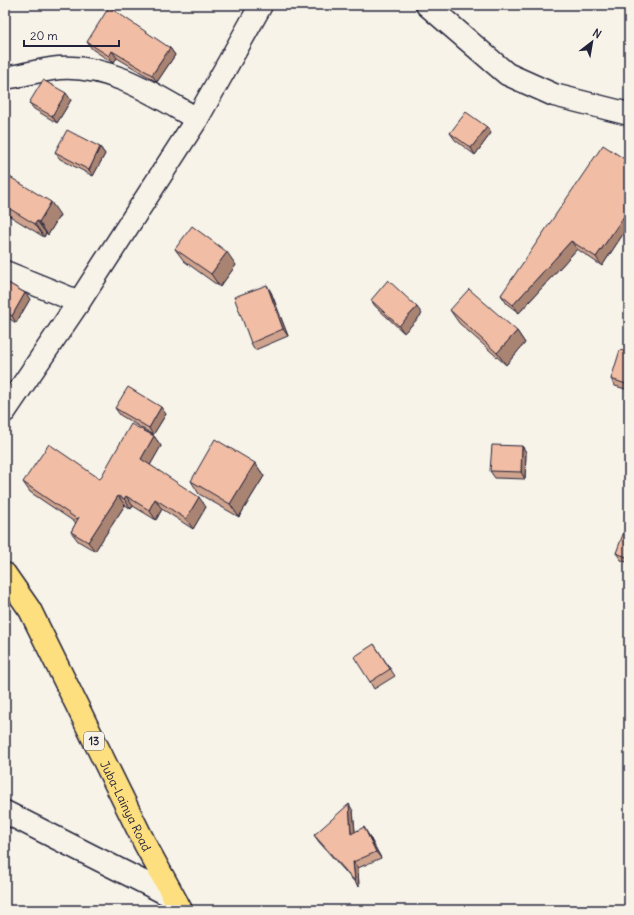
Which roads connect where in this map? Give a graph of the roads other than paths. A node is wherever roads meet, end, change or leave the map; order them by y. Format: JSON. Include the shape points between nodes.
{"nodes":[{"id":1,"x":261,"y":5,"type":"edge"},
{"id":2,"x":427,"y":5,"type":"edge"},
{"id":3,"x":5,"y":78,"type":"edge"},
{"id":4,"x":629,"y":114,"type":"edge"},
{"id":5,"x":197,"y":119,"type":"junction"},
{"id":6,"x":5,"y":272,"type":"edge"},
{"id":7,"x":79,"y":302,"type":"junction"},
{"id":8,"x":5,"y":411,"type":"edge"},
{"id":9,"x":5,"y":574,"type":"edge"},
{"id":10,"x":5,"y":812,"type":"edge"},
{"id":11,"x":177,"y":903,"type":"edge"}],
"edges":[{"from":1,"to":5,"type":"street"},
{"from":2,"to":4,"type":"street","via":[[507,74],[554,95]]},
{"from":3,"to":5,"type":"street","via":[[60,68],[95,70],[136,84]]},
{"from":5,"to":7,"type":"street"},
{"from":6,"to":7,"type":"street"},
{"from":7,"to":8,"type":"street"},
{"from":9,"to":11,"type":"main road","name":"Juba-Lainya Road","number":"13","via":[[30,610],[145,844]]},
{"from":10,"to":11,"type":"street"}]}
